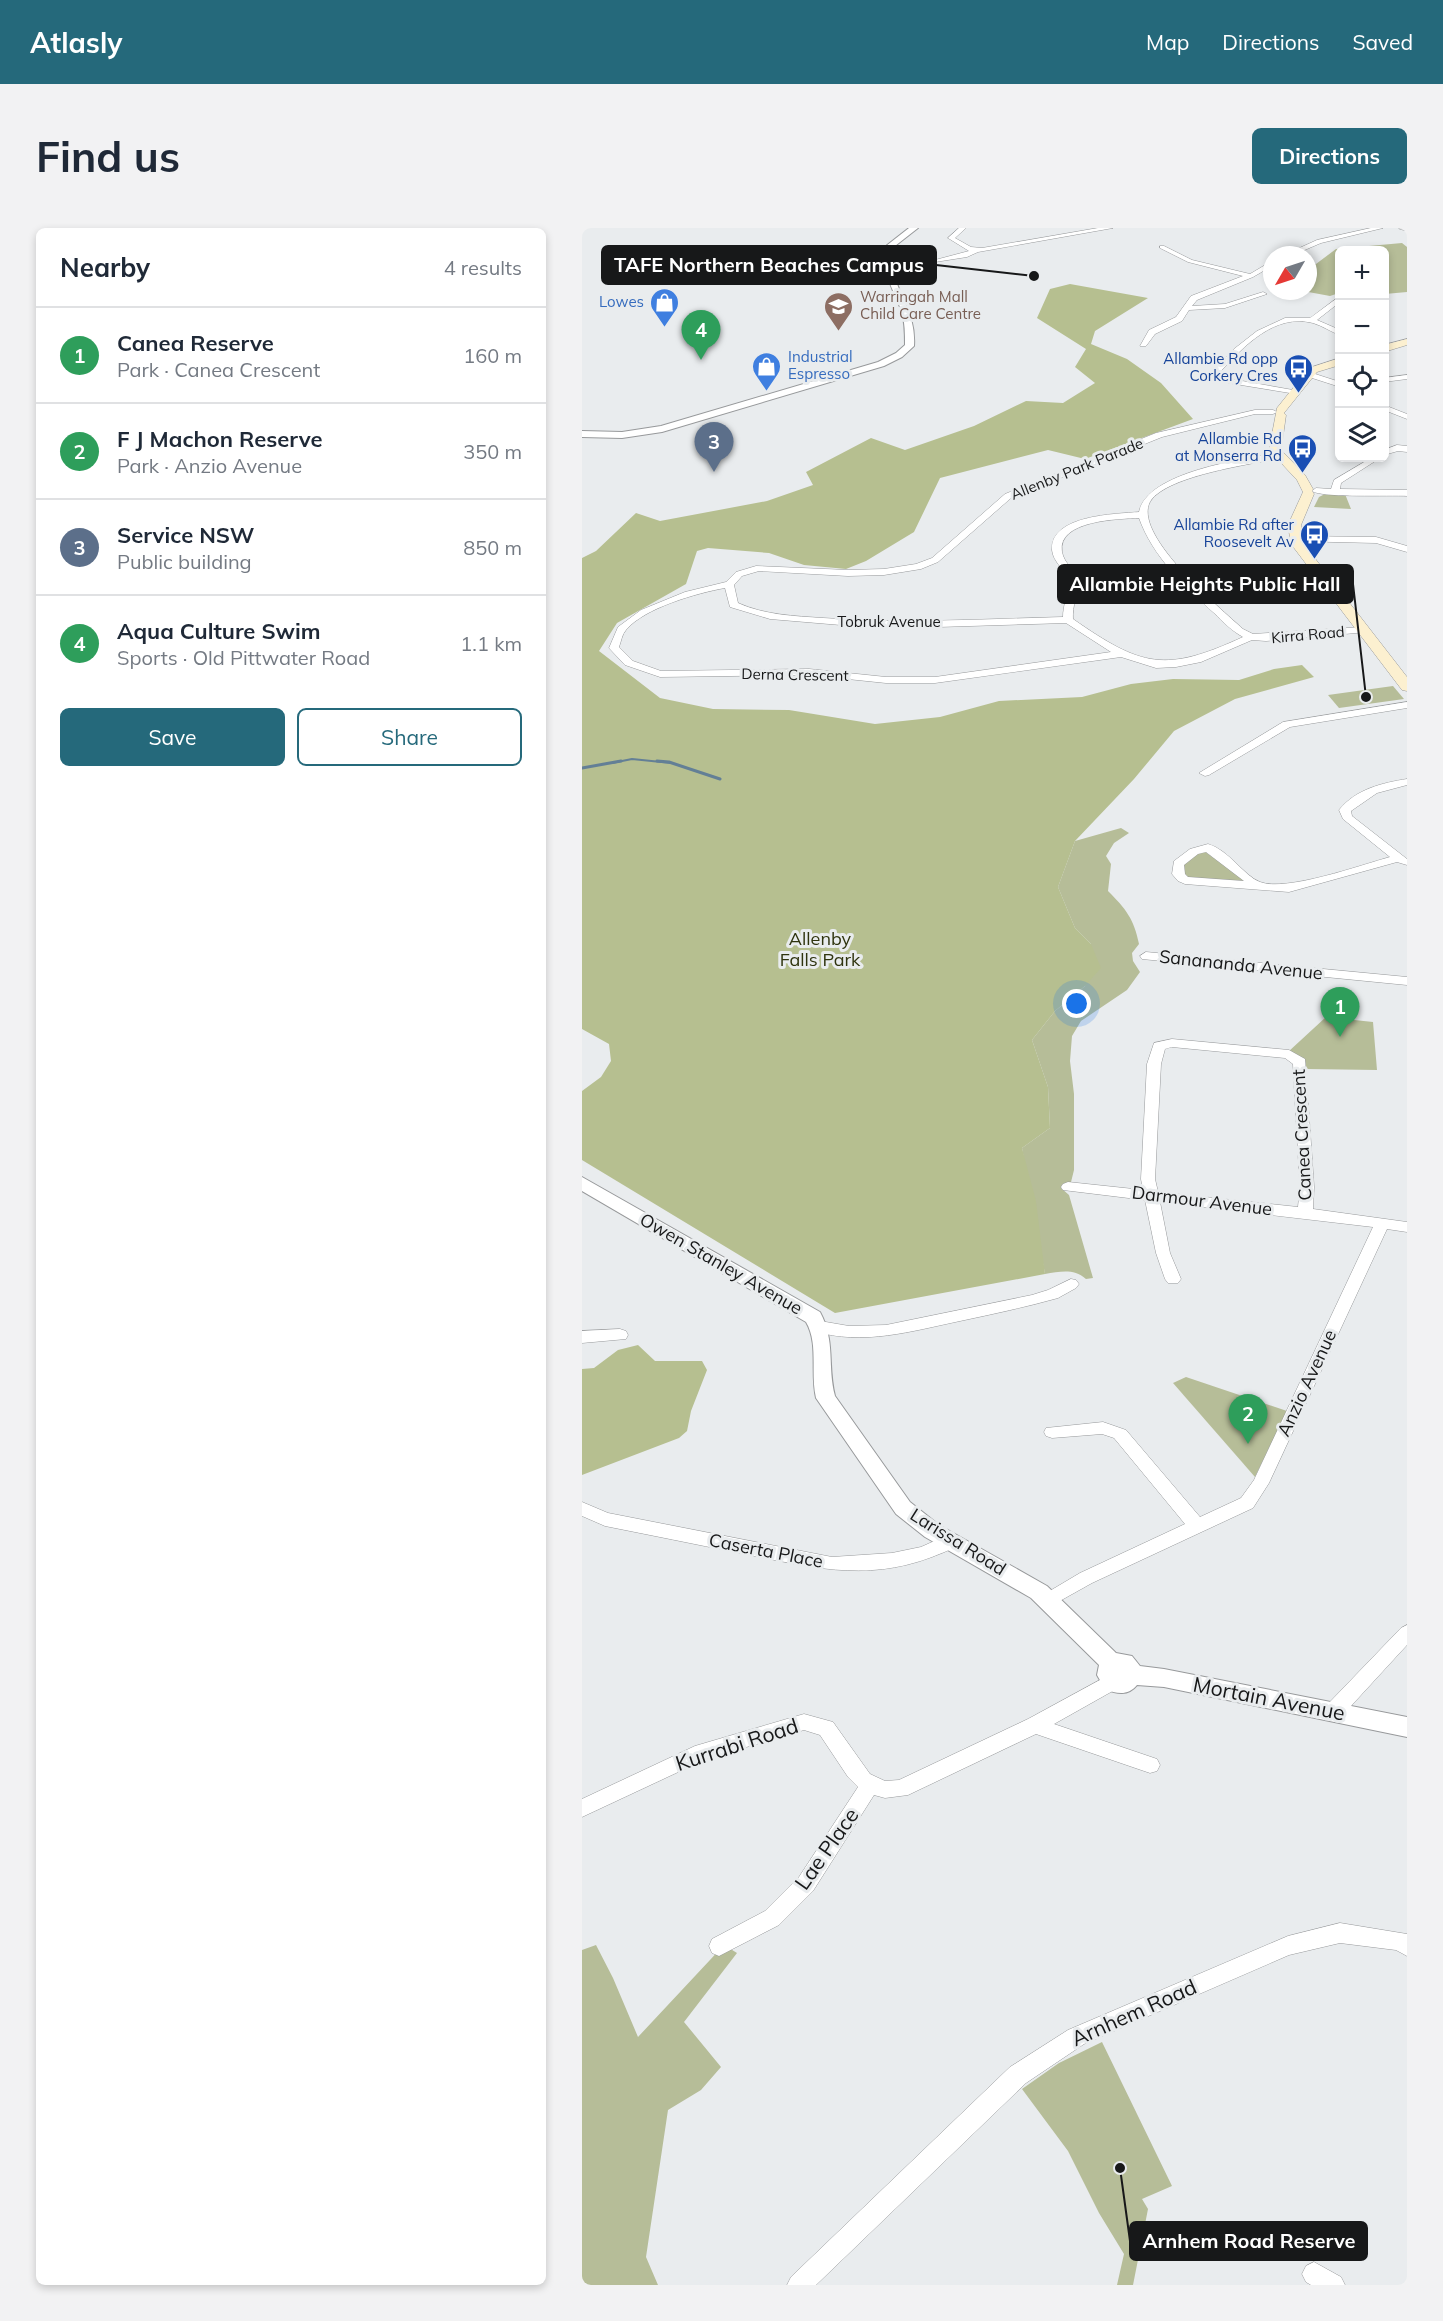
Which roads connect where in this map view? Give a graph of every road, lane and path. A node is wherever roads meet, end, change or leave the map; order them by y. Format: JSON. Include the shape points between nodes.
{"nodes":[{"id":1,"x":914,"y":228,"type":"edge"},
{"id":2,"x":920,"y":228,"type":"edge"},
{"id":3,"x":963,"y":228,"type":"edge"},
{"id":4,"x":1110,"y":228,"type":"edge"},
{"id":5,"x":1380,"y":228,"type":"edge"},
{"id":6,"x":1402,"y":228,"type":"edge"},
{"id":7,"x":1407,"y":229,"type":"edge"},
{"id":8,"x":1308,"y":246,"type":"edge"},
{"id":9,"x":1162,"y":247,"type":"dead end"},
{"id":10,"x":892,"y":248,"type":"junction"},
{"id":11,"x":976,"y":250,"type":"junction"},
{"id":12,"x":937,"y":261,"type":"dead end"},
{"id":13,"x":1263,"y":270,"type":"edge"},
{"id":14,"x":1251,"y":276,"type":"junction"},
{"id":15,"x":1263,"y":294,"type":"dead end"},
{"id":16,"x":1337,"y":300,"type":"edge"},
{"id":17,"x":1187,"y":308,"type":"junction"},
{"id":18,"x":1311,"y":320,"type":"junction"},
{"id":19,"x":1335,"y":331,"type":"edge"},
{"id":20,"x":1407,"y":342,"type":"edge"},
{"id":21,"x":1143,"y":344,"type":"dead end"},
{"id":22,"x":1389,"y":347,"type":"edge"},
{"id":23,"x":1335,"y":362,"type":"edge"},
{"id":24,"x":1309,"y":374,"type":"junction"},
{"id":25,"x":1407,"y":377,"type":"edge"},
{"id":26,"x":1389,"y":379,"type":"edge"},
{"id":27,"x":1335,"y":382,"type":"edge"},
{"id":28,"x":1293,"y":392,"type":"junction"},
{"id":29,"x":1388,"y":408,"type":"edge"},
{"id":30,"x":1278,"y":412,"type":"junction"},
{"id":31,"x":1407,"y":417,"type":"edge"},
{"id":32,"x":582,"y":434,"type":"edge"},
{"id":33,"x":1407,"y":449,"type":"edge"},
{"id":34,"x":1389,"y":451,"type":"edge"},
{"id":35,"x":1278,"y":456,"type":"junction"},
{"id":36,"x":1370,"y":462,"type":"edge"},
{"id":37,"x":1311,"y":491,"type":"junction"},
{"id":38,"x":1335,"y":492,"type":"junction"},
{"id":39,"x":1407,"y":493,"type":"edge"},
{"id":40,"x":1143,"y":515,"type":"junction"},
{"id":41,"x":1294,"y":539,"type":"junction"},
{"id":42,"x":1407,"y":549,"type":"edge"},
{"id":43,"x":729,"y":584,"type":"junction"},
{"id":44,"x":1068,"y":620,"type":"junction"},
{"id":45,"x":1363,"y":630,"type":"junction"},
{"id":46,"x":1251,"y":637,"type":"junction"},
{"id":47,"x":1122,"y":654,"type":"junction"},
{"id":48,"x":1407,"y":687,"type":"edge"},
{"id":49,"x":1407,"y":705,"type":"edge"},
{"id":50,"x":1205,"y":773,"type":"dead end"},
{"id":51,"x":1407,"y":782,"type":"edge"},
{"id":52,"x":1403,"y":862,"type":"edge"},
{"id":53,"x":1258,"y":887,"type":"junction"},
{"id":54,"x":1146,"y":956,"type":"dead end"},
{"id":55,"x":1407,"y":981,"type":"edge"},
{"id":56,"x":582,"y":1183,"type":"edge"},
{"id":57,"x":1068,"y":1187,"type":"dead end"},
{"id":58,"x":1150,"y":1194,"type":"junction"},
{"id":59,"x":1305,"y":1213,"type":"junction"},
{"id":60,"x":1382,"y":1225,"type":"junction"},
{"id":61,"x":1407,"y":1227,"type":"edge"},
{"id":62,"x":1173,"y":1279,"type":"dead end"},
{"id":63,"x":1071,"y":1284,"type":"dead end"},
{"id":64,"x":820,"y":1327,"type":"junction"},
{"id":65,"x":620,"y":1335,"type":"dead end"},
{"id":66,"x":582,"y":1337,"type":"edge"},
{"id":67,"x":1052,"y":1432,"type":"dead end"},
{"id":68,"x":582,"y":1509,"type":"edge"},
{"id":69,"x":1197,"y":1526,"type":"junction"},
{"id":70,"x":950,"y":1541,"type":"junction"},
{"id":71,"x":1049,"y":1600,"type":"junction"},
{"id":72,"x":1407,"y":1633,"type":"edge"},
{"id":73,"x":1118,"y":1673,"type":"junction"},
{"id":74,"x":1333,"y":1712,"type":"junction"},
{"id":75,"x":1035,"y":1725,"type":"junction"},
{"id":76,"x":1407,"y":1727,"type":"edge"},
{"id":77,"x":1150,"y":1765,"type":"dead end"},
{"id":78,"x":870,"y":1785,"type":"junction"},
{"id":79,"x":582,"y":1808,"type":"edge"},
{"id":80,"x":719,"y":1946,"type":"dead end"},
{"id":81,"x":1407,"y":1946,"type":"edge"},
{"id":82,"x":799,"y":2285,"type":"edge"}],
"edges":[{"from":1,"to":10,"type":"street","via":[[895,240]]},
{"from":2,"to":10,"type":"street"},
{"from":3,"to":11,"type":"street","via":[[951,238]]},
{"from":4,"to":11,"type":"street"},
{"from":5,"to":8,"type":"street"},
{"from":6,"to":7,"type":"street"},
{"from":9,"to":14,"type":"street","via":[[1190,261]]},
{"from":10,"to":32,"type":"street","via":[[892,279],[910,328],[909,346],[899,355],[838,378],[662,429]]},
{"from":11,"to":12,"type":"street"},
{"from":13,"to":14,"type":"street"},
{"from":14,"to":17,"type":"street","via":[[1194,298]]},
{"from":15,"to":17,"type":"street","via":[[1222,309]]},
{"from":16,"to":18,"type":"street"},
{"from":17,"to":21,"type":"street","via":[[1179,319],[1152,332]]},
{"from":18,"to":19,"type":"street"},
{"from":18,"to":28,"type":"street","via":[[1282,322],[1257,333],[1217,371],[1217,375],[1229,381]]},
{"from":20,"to":22,"type":"main road"},
{"from":23,"to":24,"type":"main road","via":[[1319,366]]},
{"from":24,"to":27,"type":"street"},
{"from":24,"to":28,"type":"main road"},
{"from":25,"to":26,"type":"street"},
{"from":28,"to":30,"type":"main road"},
{"from":29,"to":31,"type":"street"},
{"from":30,"to":35,"type":"main road"},
{"from":30,"to":43,"type":"street","name":"Allenby Park Parade","via":[[1255,412],[1160,435],[1008,496],[935,560],[918,567],[848,573],[759,568],[739,574]]},
{"from":33,"to":34,"type":"street"},
{"from":35,"to":37,"type":"main road"},
{"from":35,"to":40,"type":"street","via":[[1192,474],[1169,483],[1146,501]]},
{"from":36,"to":38,"type":"street","via":[[1337,482]]},
{"from":37,"to":38,"type":"street"},
{"from":37,"to":41,"type":"main road","via":[[1294,526]]},
{"from":38,"to":39,"type":"street"},
{"from":40,"to":44,"type":"street","via":[[1090,520],[1066,530],[1057,540],[1056,552],[1072,582]]},
{"from":40,"to":46,"type":"street","name":"Kirra Road","via":[[1153,539],[1173,567],[1239,631]]},
{"from":41,"to":42,"type":"street","via":[[1383,541]]},
{"from":41,"to":45,"type":"main road"},
{"from":43,"to":44,"type":"street","name":"Tobruk Avenue","via":[[733,605],[771,617],[857,625]]},
{"from":43,"to":47,"type":"street","name":"Derna Crescent","via":[[690,592],[641,615],[622,628],[614,648],[629,663],[660,674],[809,672],[909,681]]},
{"from":44,"to":47,"type":"street"},
{"from":45,"to":46,"type":"street","name":"Kirra Road"},
{"from":45,"to":48,"type":"main road"},
{"from":46,"to":47,"type":"street","via":[[1175,667],[1149,665]]},
{"from":49,"to":50,"type":"street","via":[[1287,724]]},
{"from":51,"to":52,"type":"street","via":[[1375,788],[1345,810],[1347,817]]},
{"from":52,"to":53,"type":"street","via":[[1300,887]]},
{"from":53,"to":53,"type":"street","via":[[1208,848],[1194,851],[1178,864],[1177,873],[1185,880]]},
{"from":54,"to":55,"type":"street","name":"Sanananda Avenue"},
{"from":56,"to":64,"type":"street","name":"Owen Stanley Avenue","via":[[808,1313]]},
{"from":57,"to":58,"type":"street","name":"Darmour Avenue"},
{"from":58,"to":59,"type":"street","name":"Darmour Avenue"},
{"from":58,"to":59,"type":"street","name":"Canea Crescent","via":[[1154,1064],[1160,1046],[1187,1043],[1289,1054],[1300,1062]]},
{"from":58,"to":62,"type":"street"},
{"from":59,"to":60,"type":"street","name":"Darmour Avenue"},
{"from":60,"to":61,"type":"street","name":"Darmour Avenue"},
{"from":60,"to":69,"type":"street","name":"Anzio Avenue","via":[[1255,1494],[1238,1509]]},
{"from":63,"to":64,"type":"street","name":"Owen Stanley Avenue","via":[[1038,1299],[886,1331],[849,1332]]},
{"from":64,"to":70,"type":"street","name":"Larissa Road","via":[[822,1383],[831,1406],[903,1508]]},
{"from":65,"to":66,"type":"street"},
{"from":67,"to":69,"type":"street","via":[[1103,1428],[1120,1434]]},
{"from":68,"to":70,"type":"street","name":"Caserta Place","via":[[604,1519],[832,1564],[913,1556]]},
{"from":69,"to":71,"type":"street","name":"Anzio Avenue","via":[[1086,1578]]},
{"from":70,"to":71,"type":"street","name":"Larissa Road"},
{"from":71,"to":73,"type":"street","name":"Larissa Road"},
{"from":72,"to":74,"type":"street"},
{"from":73,"to":74,"type":"street","name":"Mortain Avenue","via":[[1164,1678]]},
{"from":73,"to":75,"type":"street"},
{"from":74,"to":76,"type":"street","name":"Mortain Avenue"},
{"from":75,"to":77,"type":"street"},
{"from":75,"to":78,"type":"street","via":[[902,1789],[890,1791]]},
{"from":78,"to":79,"type":"street","name":"Kurrabi Road","via":[[854,1771],[825,1728],[804,1722],[702,1752]]},
{"from":78,"to":80,"type":"street","name":"Lae Place","via":[[806,1884],[771,1918]]},
{"from":81,"to":82,"type":"street","name":"Arnhem Road","via":[[1400,1941],[1340,1932],[1288,1946],[1076,2037],[1018,2075]]}]}
